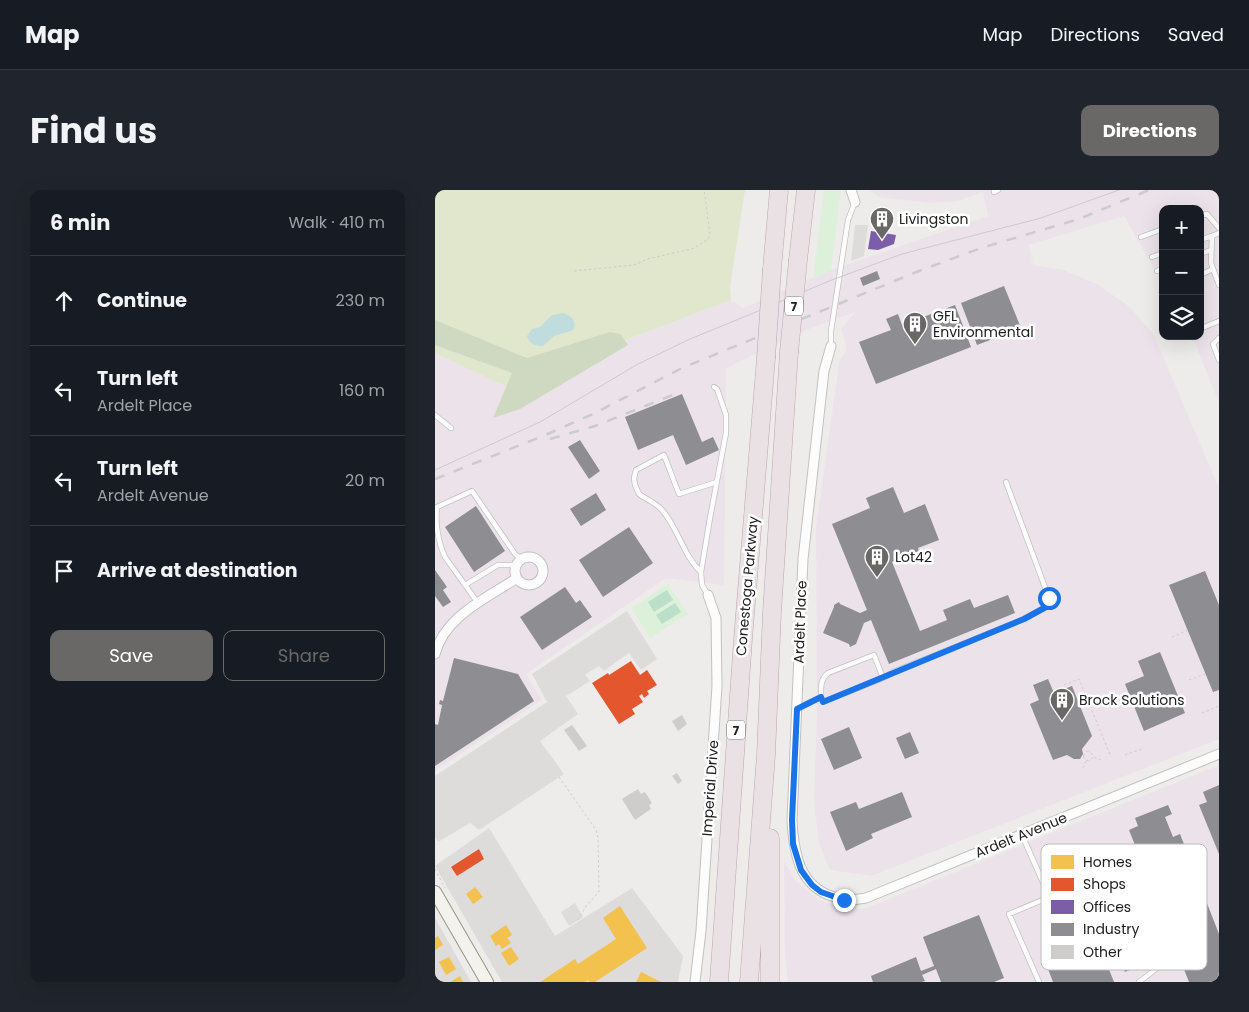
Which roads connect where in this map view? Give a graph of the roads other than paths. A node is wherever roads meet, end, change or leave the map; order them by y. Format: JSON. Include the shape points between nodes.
{"nodes":[{"id":1,"x":779,"y":190,"type":"edge"},
{"id":2,"x":806,"y":190,"type":"edge"},
{"id":3,"x":851,"y":190,"type":"edge"},
{"id":4,"x":994,"y":190,"type":"edge"},
{"id":5,"x":998,"y":190,"type":"edge"},
{"id":6,"x":855,"y":202,"type":"joint"},
{"id":7,"x":1204,"y":215,"type":"edge"},
{"id":8,"x":1219,"y":228,"type":"edge"},
{"id":9,"x":1159,"y":230,"type":"edge"},
{"id":10,"x":1219,"y":234,"type":"edge"},
{"id":11,"x":1212,"y":236,"type":"junction"},
{"id":12,"x":1141,"y":237,"type":"dead end"},
{"id":13,"x":1204,"y":239,"type":"edge"},
{"id":14,"x":1211,"y":250,"type":"junction"},
{"id":15,"x":1204,"y":253,"type":"edge"},
{"id":16,"x":1159,"y":254,"type":"edge"},
{"id":17,"x":1152,"y":256,"type":"dead end"},
{"id":18,"x":1213,"y":269,"type":"junction"},
{"id":19,"x":1204,"y":273,"type":"edge"},
{"id":20,"x":1219,"y":285,"type":"edge"},
{"id":21,"x":1219,"y":321,"type":"edge"},
{"id":22,"x":1204,"y":328,"type":"edge"},
{"id":23,"x":1219,"y":338,"type":"edge"},
{"id":24,"x":831,"y":346,"type":"joint"},
{"id":25,"x":1219,"y":360,"type":"edge"},
{"id":26,"x":714,"y":387,"type":"dead end"},
{"id":27,"x":435,"y":415,"type":"edge"},
{"id":28,"x":451,"y":428,"type":"dead end"},
{"id":29,"x":717,"y":482,"type":"junction"},
{"id":30,"x":1006,"y":482,"type":"dead end"},
{"id":31,"x":519,"y":562,"type":"junction"},
{"id":32,"x":701,"y":572,"type":"junction"},
{"id":33,"x":517,"y":578,"type":"junction"},
{"id":34,"x":465,"y":585,"type":"junction"},
{"id":35,"x":708,"y":595,"type":"joint"},
{"id":36,"x":478,"y":603,"type":"junction"},
{"id":37,"x":435,"y":654,"type":"edge"},
{"id":38,"x":883,"y":678,"type":"junction"},
{"id":39,"x":821,"y":697,"type":"junction"},
{"id":40,"x":797,"y":709,"type":"junction"},
{"id":41,"x":1219,"y":754,"type":"edge"},
{"id":42,"x":766,"y":756,"type":"junction"},
{"id":43,"x":1022,"y":835,"type":"junction"},
{"id":44,"x":1041,"y":878,"type":"edge"},
{"id":45,"x":435,"y":892,"type":"edge"},
{"id":46,"x":821,"y":892,"type":"joint"},
{"id":47,"x":1041,"y":900,"type":"edge"},
{"id":48,"x":1155,"y":970,"type":"edge"},
{"id":49,"x":487,"y":982,"type":"edge"},
{"id":50,"x":695,"y":982,"type":"edge"},
{"id":51,"x":719,"y":982,"type":"edge"},
{"id":52,"x":749,"y":982,"type":"edge"},
{"id":53,"x":770,"y":982,"type":"edge"},
{"id":54,"x":1039,"y":982,"type":"edge"},
{"id":55,"x":1139,"y":982,"type":"edge"}],
"edges":[{"from":1,"to":51,"type":"highway","name":"Conestoga Parkway","number":"7","bridge":true},
{"from":2,"to":42,"type":"highway","name":"Conestoga Parkway","number":"7","bridge":true,"via":[[789,352]]},
{"from":3,"to":6,"type":"street"},
{"from":4,"to":5,"type":"lane"},
{"from":6,"to":24,"type":"lane","via":[[848,220]]},
{"from":7,"to":8,"type":"lane","via":[[1207,214]]},
{"from":9,"to":12,"type":"lane"},
{"from":10,"to":11,"type":"lane"},
{"from":11,"to":13,"type":"lane"},
{"from":11,"to":14,"type":"lane"},
{"from":14,"to":15,"type":"lane"},
{"from":14,"to":18,"type":"lane"},
{"from":16,"to":17,"type":"lane"},
{"from":18,"to":19,"type":"lane"},
{"from":18,"to":20,"type":"lane"},
{"from":21,"to":22,"type":"lane"},
{"from":23,"to":25,"type":"lane","via":[[1213,344]]},
{"from":24,"to":40,"type":"street","name":"Ardelt Place","via":[[824,371],[803,559]]},
{"from":26,"to":29,"type":"lane","via":[[726,415]]},
{"from":27,"to":28,"type":"lane"},
{"from":29,"to":32,"type":"lane"},
{"from":29,"to":32,"type":"lane","via":[[679,494],[664,455],[636,470],[639,494],[661,509]]},
{"from":30,"to":38,"type":"lane","via":[[1049,598],[1046,607]]},
{"from":31,"to":33,"type":"street"},
{"from":31,"to":33,"type":"street","via":[[534,558],[541,564],[542,573],[537,581],[529,584]]},
{"from":31,"to":34,"type":"lane","via":[[498,565]]},
{"from":31,"to":34,"type":"lane","via":[[472,491],[437,507],[435,526],[442,551]]},
{"from":32,"to":35,"type":"lane","via":[[702,585]]},
{"from":33,"to":36,"type":"street"},
{"from":34,"to":36,"type":"lane"},
{"from":35,"to":50,"type":"street","name":"Imperial Drive","via":[[716,618],[717,686]]},
{"from":36,"to":37,"type":"street","via":[[449,627]]},
{"from":38,"to":39,"type":"lane","via":[[823,702]]},
{"from":38,"to":39,"type":"lane","via":[[874,655],[828,673],[821,684]]},
{"from":39,"to":40,"type":"lane"},
{"from":40,"to":46,"type":"street","name":"Ardelt Place","via":[[793,844],[801,870]]},
{"from":41,"to":43,"type":"street","name":"Ardelt Avenue"},
{"from":42,"to":52,"type":"highway","name":"Conestoga Parkway","number":"7"},
{"from":42,"to":53,"type":"highway","via":[[771,774]]},
{"from":43,"to":44,"type":"lane"},
{"from":43,"to":46,"type":"street","name":"Ardelt Avenue","via":[[866,898],[844,900]]},
{"from":45,"to":49,"type":"main road"},
{"from":47,"to":54,"type":"lane","via":[[1009,914]]},
{"from":48,"to":55,"type":"lane"}]}
